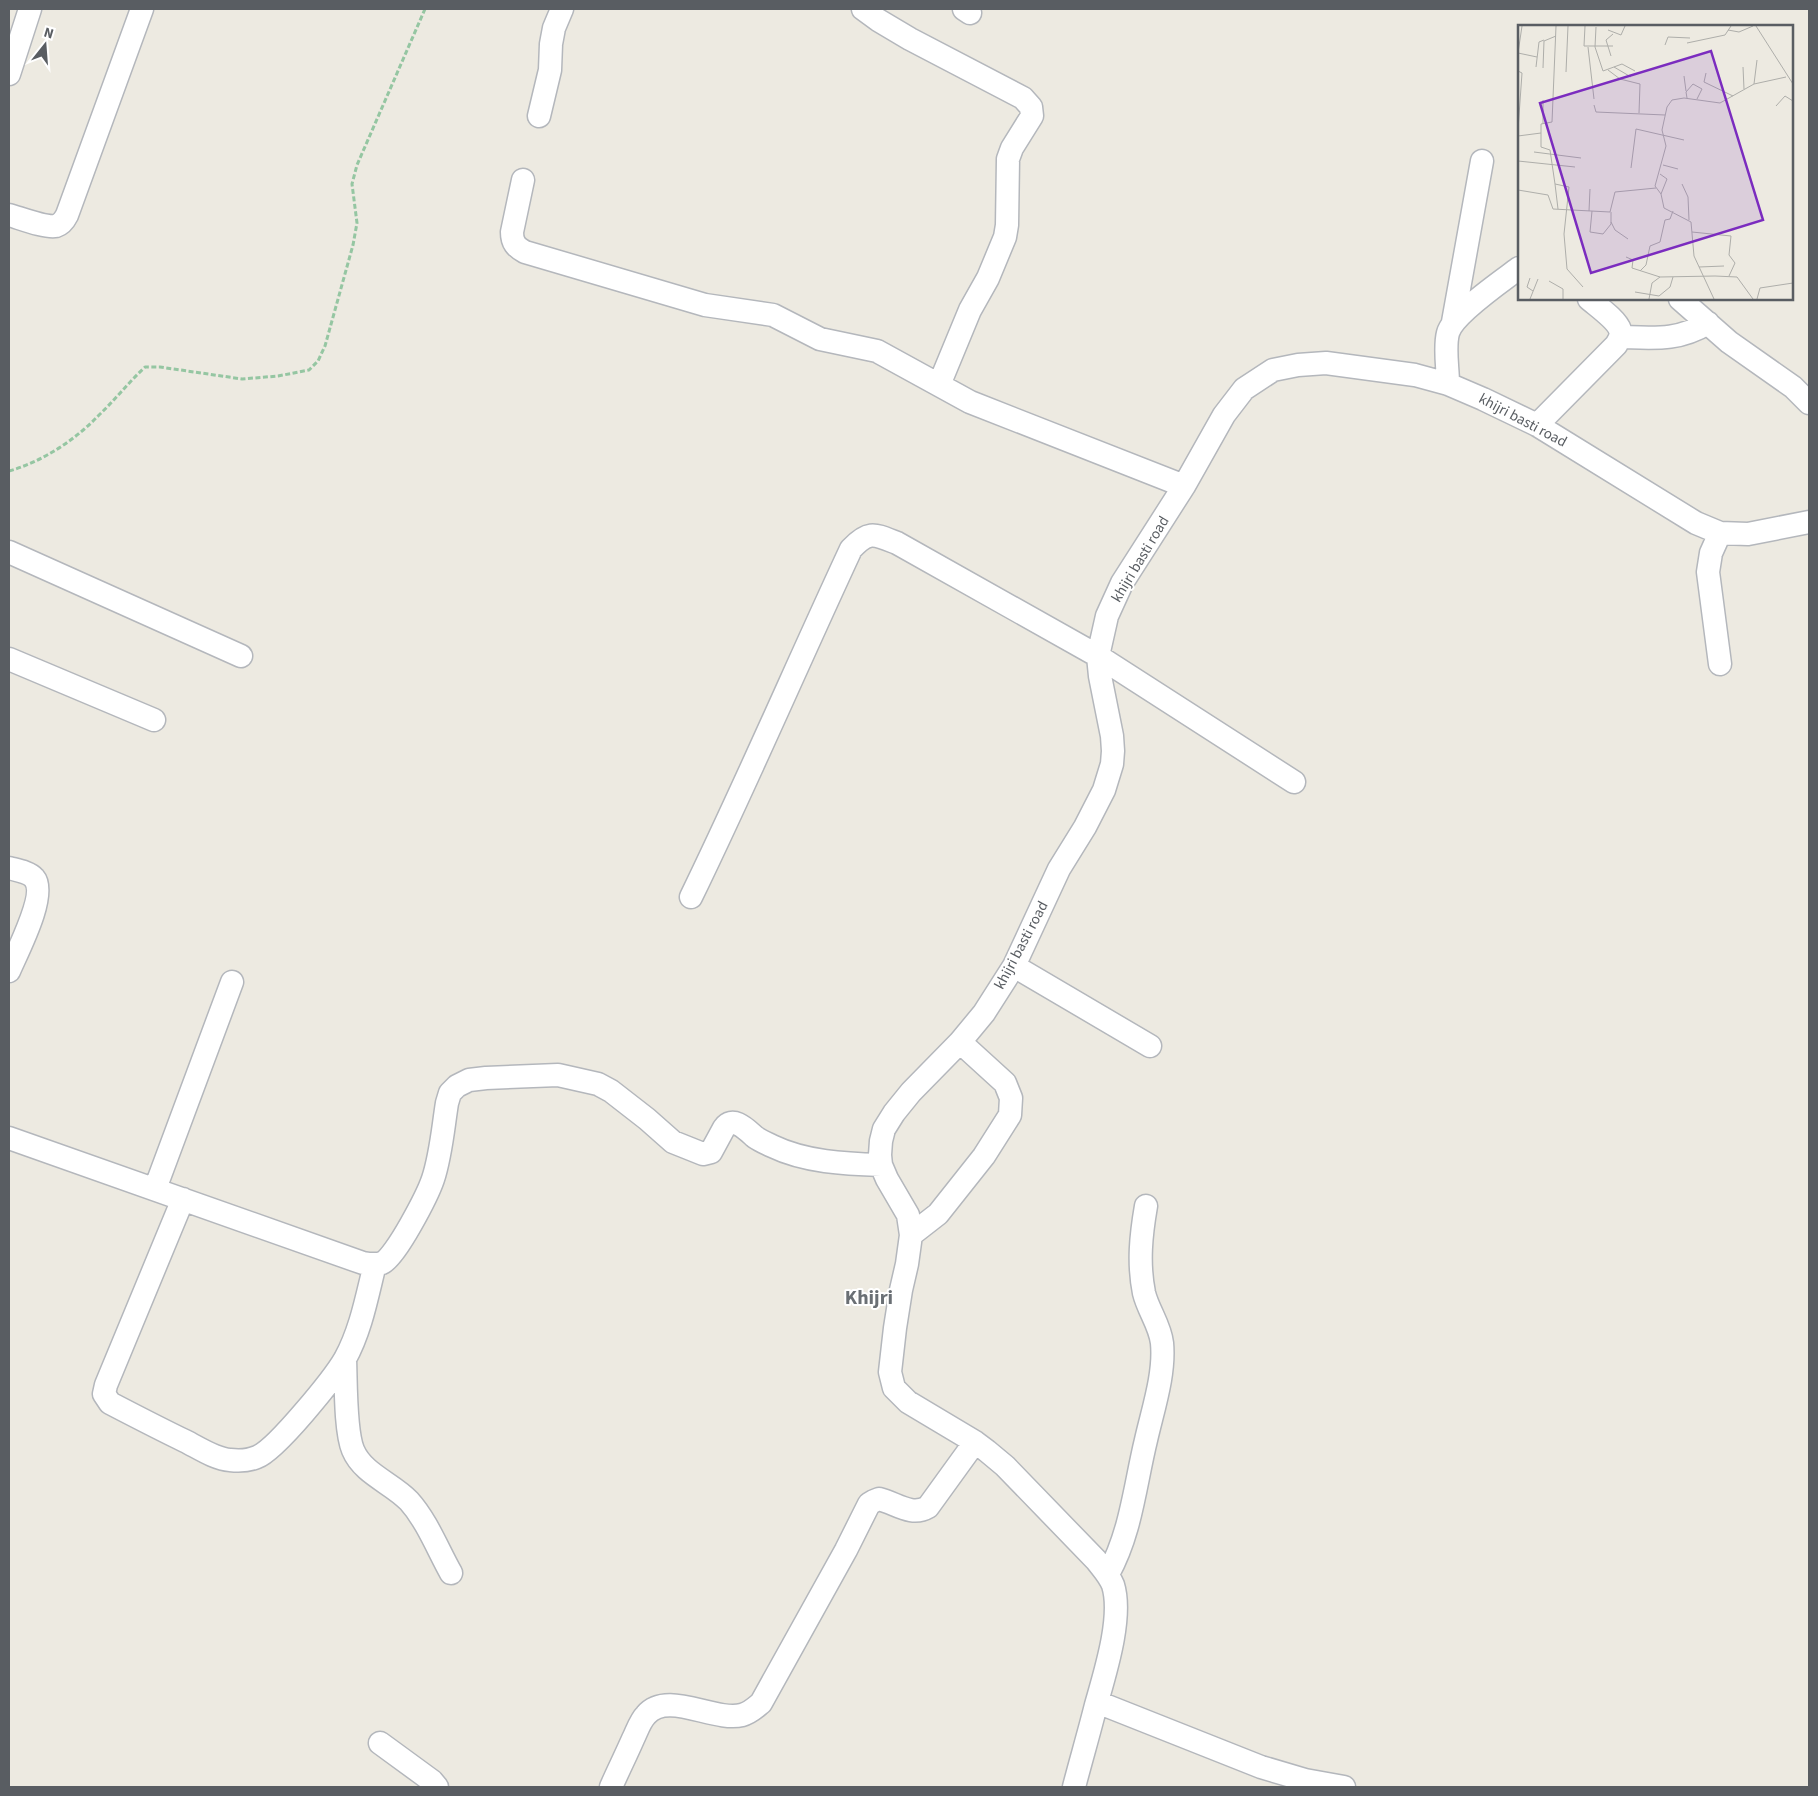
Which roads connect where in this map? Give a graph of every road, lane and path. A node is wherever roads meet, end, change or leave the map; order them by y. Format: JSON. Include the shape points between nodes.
{"nodes":[{"id":1,"x":30,"y":9,"type":"edge"},
{"id":2,"x":142,"y":9,"type":"edge"},
{"id":3,"x":425,"y":9,"type":"edge"},
{"id":4,"x":562,"y":9,"type":"edge"},
{"id":5,"x":863,"y":9,"type":"edge"},
{"id":6,"x":9,"y":74,"type":"edge"},
{"id":7,"x":539,"y":116,"type":"dead end"},
{"id":8,"x":1482,"y":161,"type":"dead end"},
{"id":9,"x":523,"y":180,"type":"dead end"},
{"id":10,"x":9,"y":215,"type":"edge"},
{"id":11,"x":1518,"y":269,"type":"edge"},
{"id":12,"x":1590,"y":300,"type":"edge"},
{"id":13,"x":1681,"y":300,"type":"edge"},
{"id":14,"x":1453,"y":322,"type":"junction"},
{"id":15,"x":1708,"y":323,"type":"junction"},
{"id":16,"x":1621,"y":337,"type":"junction"},
{"id":17,"x":939,"y":384,"type":"junction"},
{"id":18,"x":1448,"y":384,"type":"junction"},
{"id":19,"x":1809,"y":403,"type":"edge"},
{"id":20,"x":1537,"y":425,"type":"junction"},
{"id":21,"x":9,"y":471,"type":"edge"},
{"id":22,"x":1184,"y":486,"type":"junction"},
{"id":23,"x":1809,"y":522,"type":"edge"},
{"id":24,"x":1720,"y":532,"type":"junction"},
{"id":25,"x":9,"y":552,"type":"edge"},
{"id":26,"x":241,"y":656,"type":"dead end"},
{"id":27,"x":1098,"y":656,"type":"junction"},
{"id":28,"x":9,"y":658,"type":"edge"},
{"id":29,"x":1720,"y":664,"type":"dead end"},
{"id":30,"x":154,"y":720,"type":"dead end"},
{"id":31,"x":1294,"y":782,"type":"dead end"},
{"id":32,"x":9,"y":868,"type":"edge"},
{"id":33,"x":691,"y":897,"type":"dead end"},
{"id":34,"x":1014,"y":966,"type":"junction"},
{"id":35,"x":9,"y":971,"type":"edge"},
{"id":36,"x":232,"y":982,"type":"dead end"},
{"id":37,"x":960,"y":1042,"type":"junction"},
{"id":38,"x":1150,"y":1046,"type":"dead end"},
{"id":39,"x":9,"y":1138,"type":"edge"},
{"id":40,"x":881,"y":1165,"type":"junction"},
{"id":41,"x":155,"y":1190,"type":"junction"},
{"id":42,"x":183,"y":1200,"type":"junction"},
{"id":43,"x":1146,"y":1206,"type":"dead end"},
{"id":44,"x":911,"y":1235,"type":"junction"},
{"id":45,"x":375,"y":1264,"type":"junction"},
{"id":46,"x":345,"y":1359,"type":"junction"},
{"id":47,"x":975,"y":1442,"type":"junction"},
{"id":48,"x":451,"y":1573,"type":"dead end"},
{"id":49,"x":1108,"y":1574,"type":"junction"},
{"id":50,"x":1097,"y":1702,"type":"junction"},
{"id":51,"x":380,"y":1743,"type":"dead end"},
{"id":52,"x":1304,"y":1783,"type":"edge"},
{"id":53,"x":437,"y":1787,"type":"edge"},
{"id":54,"x":611,"y":1787,"type":"edge"},
{"id":55,"x":1074,"y":1787,"type":"edge"},
{"id":56,"x":1344,"y":1787,"type":"edge"}],
"edges":[{"from":1,"to":6,"type":"street"},
{"from":2,"to":10,"type":"street","via":[[63,222],[56,226],[45,225]]},
{"from":3,"to":21,"type":"path","via":[[357,165],[352,184],[357,223],[353,245],[318,361],[309,370],[242,379],[145,367],[96,418],[70,439],[48,454]]},
{"from":4,"to":7,"type":"street","via":[[554,28],[550,70]]},
{"from":5,"to":17,"type":"street","via":[[910,39],[1023,98],[1031,107],[1032,116],[1008,158],[1005,236]]},
{"from":8,"to":14,"type":"street"},
{"from":9,"to":17,"type":"street","via":[[512,240],[525,252],[705,305],[773,316],[820,339],[877,351]]},
{"from":11,"to":14,"type":"street"},
{"from":12,"to":16,"type":"street","via":[[1616,322]]},
{"from":13,"to":15,"type":"street"},
{"from":14,"to":18,"type":"street","via":[[1446,340]]},
{"from":15,"to":16,"type":"street","via":[[1681,335]]},
{"from":15,"to":19,"type":"street","via":[[1729,342],[1794,387]]},
{"from":16,"to":20,"type":"street"},
{"from":17,"to":22,"type":"street","via":[[970,402]]},
{"from":18,"to":20,"type":"street","name":"khijri basti road"},
{"from":18,"to":22,"type":"street","name":"khijri basti road","via":[[1326,363],[1273,370],[1244,389],[1224,415]]},
{"from":20,"to":24,"type":"street","name":"khijri basti road","via":[[1696,523]]},
{"from":22,"to":27,"type":"street","name":"khijri basti road","via":[[1122,583],[1107,616]]},
{"from":23,"to":24,"type":"street","name":"khijri basti road","via":[[1748,534]]},
{"from":24,"to":29,"type":"street","via":[[1708,572]]},
{"from":25,"to":26,"type":"street"},
{"from":27,"to":31,"type":"street"},
{"from":27,"to":33,"type":"street","via":[[897,543],[877,535],[862,538],[850,549]]},
{"from":27,"to":34,"type":"street","name":"khijri basti road","via":[[1112,736],[1112,764],[1104,790],[1059,869]]},
{"from":28,"to":30,"type":"street"},
{"from":32,"to":35,"type":"street","via":[[34,878],[37,886],[34,911]]},
{"from":34,"to":37,"type":"street","name":"khijri basti road","via":[[984,1013]]},
{"from":34,"to":38,"type":"street"},
{"from":36,"to":41,"type":"street"},
{"from":37,"to":40,"type":"street","name":"khijri basti road","via":[[894,1113],[884,1129]]},
{"from":37,"to":44,"type":"street","via":[[1005,1084],[1011,1098],[1010,1115],[984,1156],[938,1214]]},
{"from":39,"to":41,"type":"street"},
{"from":40,"to":44,"type":"street","name":"khijri basti road","via":[[908,1215]]},
{"from":40,"to":45,"type":"street","via":[[840,1162],[790,1152],[768,1144],[731,1122],[726,1124],[711,1152],[703,1154],[673,1142],[626,1102],[598,1084],[558,1075],[469,1080],[450,1093],[435,1173],[420,1206],[395,1251],[382,1263]]},
{"from":41,"to":42,"type":"street"},
{"from":42,"to":45,"type":"street"},
{"from":42,"to":46,"type":"street","via":[[106,1386],[104,1394],[110,1403],[208,1453],[241,1461],[268,1450]]},
{"from":43,"to":49,"type":"street","via":[[1140,1261],[1144,1292],[1160,1333],[1163,1352],[1131,1511],[1121,1549]]},
{"from":44,"to":47,"type":"street","name":"khijri basti road","via":[[894,1328],[891,1382],[899,1395]]},
{"from":45,"to":46,"type":"street","via":[[362,1318]]},
{"from":46,"to":48,"type":"street","via":[[349,1431],[355,1454],[369,1470],[409,1502]]},
{"from":47,"to":49,"type":"street","via":[[1005,1466]]},
{"from":47,"to":54,"type":"street","via":[[928,1507],[911,1511],[879,1499],[869,1504],[761,1703],[741,1715],[711,1714],[678,1705],[650,1711],[642,1720]]},
{"from":49,"to":50,"type":"street","via":[[1113,1585],[1115,1621]]},
{"from":50,"to":52,"type":"street"},
{"from":50,"to":55,"type":"street"},
{"from":51,"to":53,"type":"street"},
{"from":52,"to":56,"type":"street"}]}
